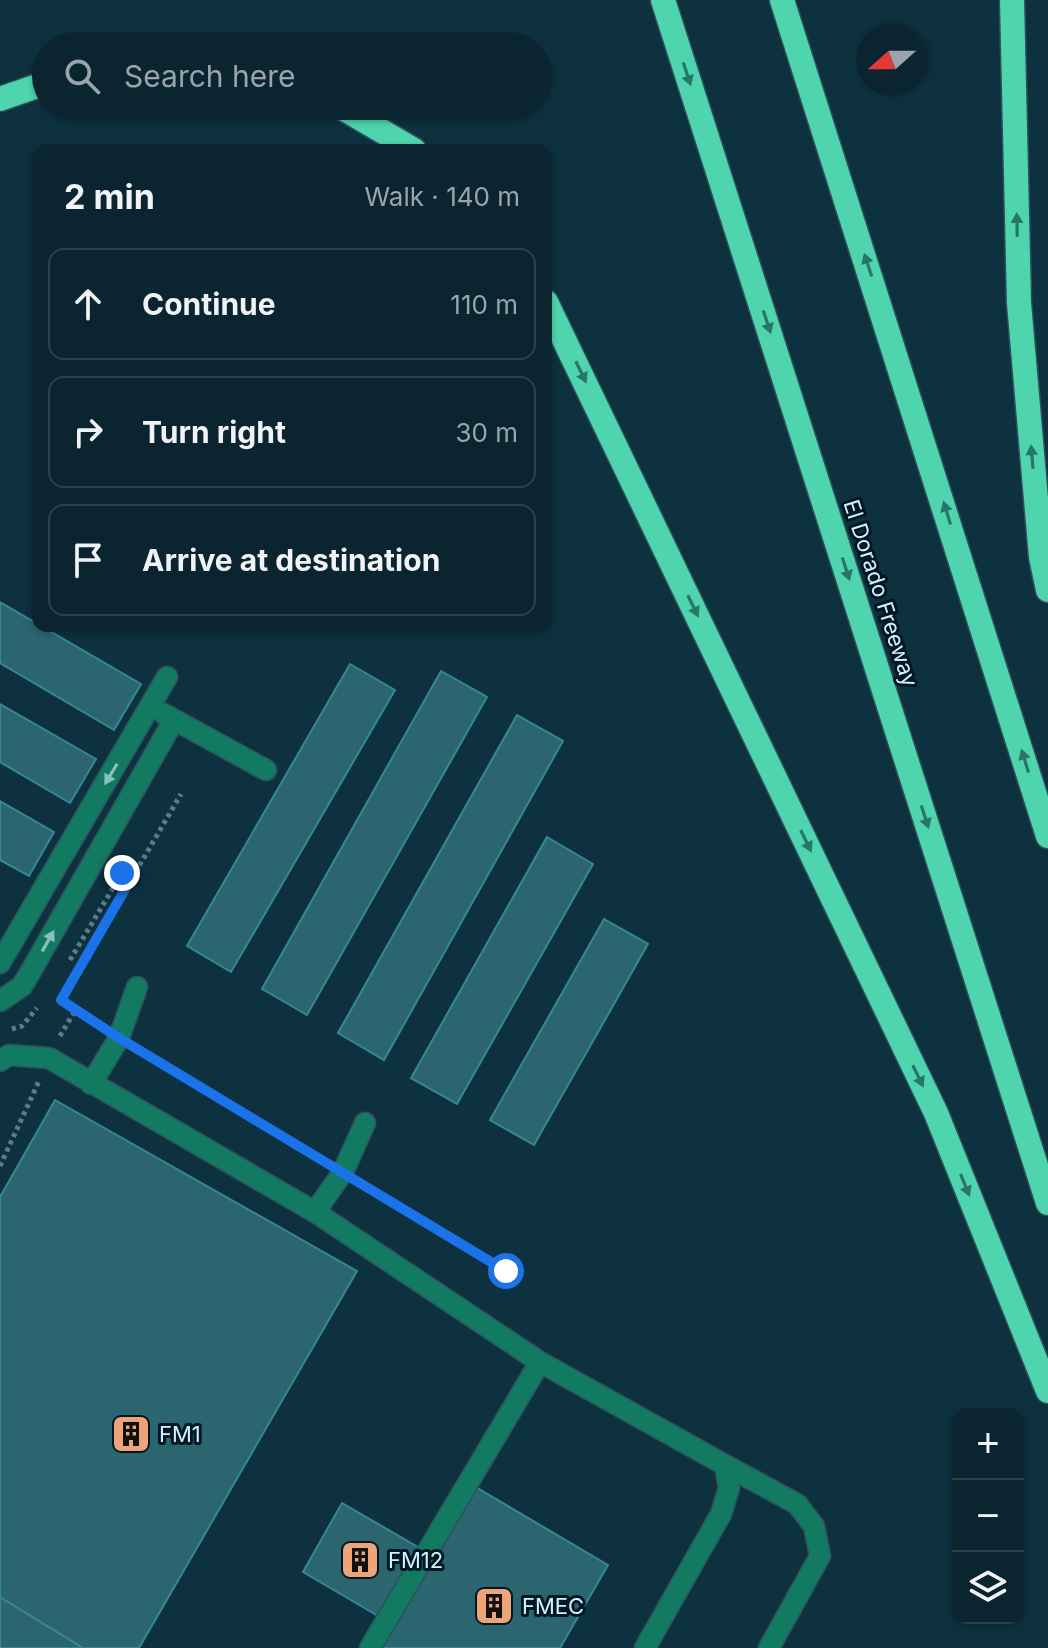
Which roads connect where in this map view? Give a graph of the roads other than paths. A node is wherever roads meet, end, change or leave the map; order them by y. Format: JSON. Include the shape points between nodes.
{"nodes":[{"id":1,"x":663,"y":0,"type":"edge"},
{"id":2,"x":782,"y":0,"type":"edge"},
{"id":3,"x":1012,"y":0,"type":"edge"},
{"id":4,"x":32,"y":85,"type":"edge"},
{"id":5,"x":0,"y":99,"type":"edge"},
{"id":6,"x":363,"y":120,"type":"edge"},
{"id":7,"x":404,"y":144,"type":"edge"},
{"id":8,"x":552,"y":314,"type":"edge"},
{"id":9,"x":1048,"y":590,"type":"edge"},
{"id":10,"x":167,"y":677,"type":"dead end"},
{"id":11,"x":150,"y":706,"type":"junction"},
{"id":12,"x":174,"y":720,"type":"junction"},
{"id":13,"x":266,"y":770,"type":"dead end"},
{"id":14,"x":1048,"y":836,"type":"edge"},
{"id":15,"x":0,"y":963,"type":"edge"},
{"id":16,"x":137,"y":987,"type":"dead end"},
{"id":17,"x":0,"y":1001,"type":"edge"},
{"id":18,"x":3,"y":1051,"type":"edge"},
{"id":19,"x":91,"y":1084,"type":"junction"},
{"id":20,"x":365,"y":1123,"type":"dead end"},
{"id":21,"x":1048,"y":1203,"type":"edge"},
{"id":22,"x":315,"y":1212,"type":"junction"},
{"id":23,"x":540,"y":1362,"type":"junction"},
{"id":24,"x":1048,"y":1391,"type":"edge"},
{"id":25,"x":725,"y":1465,"type":"junction"},
{"id":26,"x":370,"y":1648,"type":"edge"},
{"id":27,"x":645,"y":1648,"type":"edge"},
{"id":28,"x":769,"y":1648,"type":"edge"}],
"edges":[{"from":1,"to":21,"type":"highway","name":"El Dorado Freeway","one_way":true},
{"from":14,"to":2,"type":"highway","one_way":true},
{"from":9,"to":3,"type":"highway","one_way":true,"via":[[1019,303]]},
{"from":4,"to":5,"type":"highway"},
{"from":6,"to":7,"type":"highway"},
{"from":8,"to":24,"type":"highway","one_way":true,"via":[[936,1113]]},
{"from":10,"to":11,"type":"lane"},
{"from":11,"to":12,"type":"lane"},
{"from":11,"to":15,"type":"lane","one_way":true},
{"from":12,"to":13,"type":"lane"},
{"from":17,"to":12,"type":"lane","one_way":true,"via":[[22,986]]},
{"from":16,"to":19,"type":"lane","via":[[119,1038]]},
{"from":18,"to":19,"type":"lane","via":[[49,1058]]},
{"from":19,"to":22,"type":"lane"},
{"from":20,"to":22,"type":"lane","via":[[343,1172]]},
{"from":22,"to":23,"type":"lane"},
{"from":23,"to":25,"type":"lane"},
{"from":23,"to":26,"type":"lane"},
{"from":25,"to":27,"type":"lane","via":[[729,1488],[721,1514]]},
{"from":25,"to":28,"type":"lane","via":[[797,1504],[814,1526],[820,1556]]}]}
